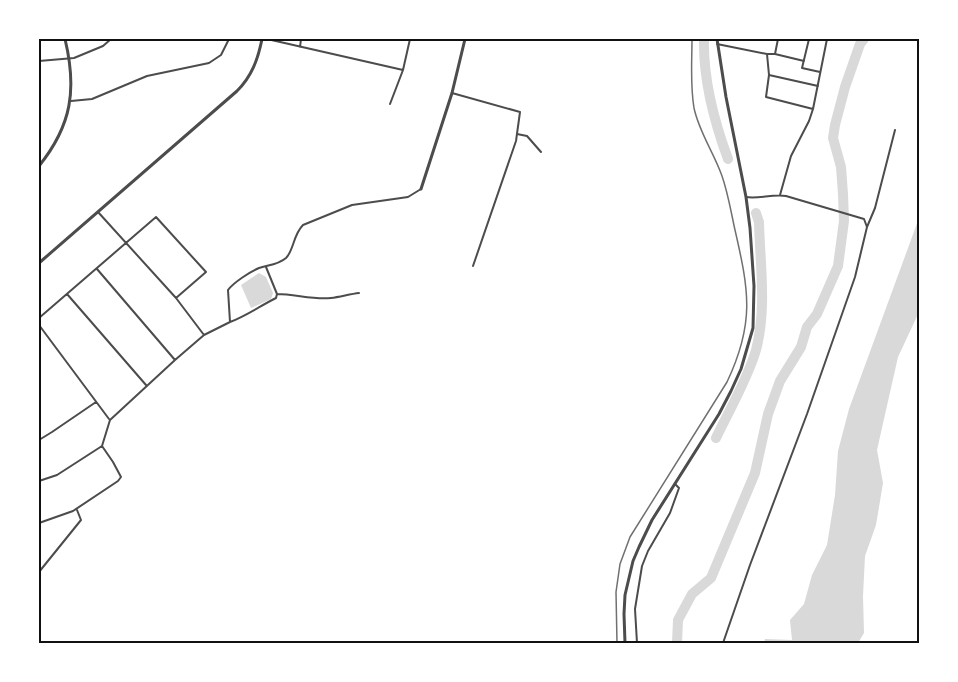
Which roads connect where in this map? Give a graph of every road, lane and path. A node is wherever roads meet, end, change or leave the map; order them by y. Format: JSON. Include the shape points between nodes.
{"nodes":[{"id":1,"x":65,"y":39,"type":"edge"},
{"id":2,"x":111,"y":39,"type":"edge"},
{"id":3,"x":229,"y":39,"type":"edge"},
{"id":4,"x":262,"y":39,"type":"edge"},
{"id":5,"x":267,"y":39,"type":"edge"},
{"id":6,"x":301,"y":39,"type":"edge"},
{"id":7,"x":410,"y":39,"type":"edge"},
{"id":8,"x":465,"y":39,"type":"edge"},
{"id":9,"x":717,"y":39,"type":"edge"},
{"id":10,"x":778,"y":39,"type":"edge"},
{"id":11,"x":808,"y":39,"type":"edge"},
{"id":12,"x":826,"y":39,"type":"edge"},
{"id":13,"x":717,"y":44,"type":"junction"},
{"id":14,"x":300,"y":47,"type":"junction"},
{"id":15,"x":767,"y":54,"type":"junction"},
{"id":16,"x":775,"y":54,"type":"junction"},
{"id":17,"x":70,"y":58,"type":"junction"},
{"id":18,"x":39,"y":61,"type":"edge"},
{"id":19,"x":804,"y":61,"type":"junction"},
{"id":20,"x":403,"y":70,"type":"junction"},
{"id":21,"x":820,"y":72,"type":"junction"},
{"id":22,"x":769,"y":75,"type":"junction"},
{"id":23,"x":818,"y":86,"type":"junction"},
{"id":24,"x":452,"y":93,"type":"junction"},
{"id":25,"x":71,"y":101,"type":"junction"},
{"id":26,"x":390,"y":104,"type":"dead end"},
{"id":27,"x":813,"y":109,"type":"junction"},
{"id":28,"x":896,"y":130,"type":"dead end"},
{"id":29,"x":517,"y":134,"type":"junction"},
{"id":30,"x":542,"y":152,"type":"dead end"},
{"id":31,"x":40,"y":162,"type":"edge"},
{"id":32,"x":421,"y":189,"type":"joint"},
{"id":33,"x":780,"y":195,"type":"junction"},
{"id":34,"x":746,"y":197,"type":"junction"},
{"id":35,"x":98,"y":212,"type":"junction"},
{"id":36,"x":867,"y":227,"type":"junction"},
{"id":37,"x":126,"y":244,"type":"junction"},
{"id":38,"x":39,"y":263,"type":"edge"},
{"id":39,"x":473,"y":266,"type":"dead end"},
{"id":40,"x":266,"y":267,"type":"junction"},
{"id":41,"x":97,"y":269,"type":"junction"},
{"id":42,"x":359,"y":293,"type":"dead end"},
{"id":43,"x":67,"y":294,"type":"junction"},
{"id":44,"x":278,"y":294,"type":"junction"},
{"id":45,"x":176,"y":298,"type":"junction"},
{"id":46,"x":39,"y":318,"type":"edge"},
{"id":47,"x":230,"y":322,"type":"junction"},
{"id":48,"x":39,"y":325,"type":"edge"},
{"id":49,"x":204,"y":335,"type":"junction"},
{"id":50,"x":175,"y":360,"type":"junction"},
{"id":51,"x":146,"y":386,"type":"junction"},
{"id":52,"x":96,"y":402,"type":"junction"},
{"id":53,"x":110,"y":420,"type":"junction"},
{"id":54,"x":39,"y":440,"type":"edge"},
{"id":55,"x":102,"y":446,"type":"junction"},
{"id":56,"x":39,"y":481,"type":"edge"},
{"id":57,"x":675,"y":484,"type":"junction"},
{"id":58,"x":76,"y":509,"type":"junction"},
{"id":59,"x":39,"y":523,"type":"edge"},
{"id":60,"x":39,"y":573,"type":"edge"},
{"id":61,"x":626,"y":643,"type":"edge"},
{"id":62,"x":637,"y":643,"type":"edge"},
{"id":63,"x":723,"y":643,"type":"edge"}],
"edges":[{"from":1,"to":17,"type":"street"},
{"from":2,"to":17,"type":"street"},
{"from":3,"to":25,"type":"street","via":[[221,55],[209,63],[147,76],[92,99]]},
{"from":4,"to":35,"type":"street","via":[[246,82]]},
{"from":5,"to":14,"type":"street"},
{"from":6,"to":14,"type":"street"},
{"from":7,"to":20,"type":"street"},
{"from":8,"to":24,"type":"street"},
{"from":9,"to":13,"type":"street"},
{"from":10,"to":16,"type":"street"},
{"from":11,"to":19,"type":"street"},
{"from":12,"to":21,"type":"street"},
{"from":13,"to":15,"type":"street"},
{"from":13,"to":34,"type":"street"},
{"from":14,"to":20,"type":"street"},
{"from":15,"to":16,"type":"street"},
{"from":15,"to":22,"type":"street"},
{"from":16,"to":19,"type":"street"},
{"from":17,"to":18,"type":"street"},
{"from":17,"to":25,"type":"street"},
{"from":19,"to":21,"type":"street","via":[[802,68]]},
{"from":20,"to":26,"type":"street"},
{"from":21,"to":23,"type":"street"},
{"from":22,"to":23,"type":"street"},
{"from":22,"to":27,"type":"street","via":[[766,97]]},
{"from":23,"to":27,"type":"street"},
{"from":24,"to":29,"type":"street","via":[[520,112]]},
{"from":24,"to":32,"type":"street"},
{"from":25,"to":31,"type":"street","via":[[53,148]]},
{"from":27,"to":33,"type":"street","via":[[791,156]]},
{"from":28,"to":36,"type":"street"},
{"from":29,"to":30,"type":"street","via":[[527,136]]},
{"from":29,"to":39,"type":"street"},
{"from":32,"to":40,"type":"street","via":[[408,196],[352,205],[303,225],[287,258]]},
{"from":33,"to":34,"type":"street"},
{"from":33,"to":36,"type":"street","via":[[864,219]]},
{"from":34,"to":57,"type":"street","via":[[754,286],[753,328],[731,391]]},
{"from":35,"to":37,"type":"street"},
{"from":35,"to":38,"type":"street"},
{"from":36,"to":63,"type":"street","via":[[848,298]]},
{"from":37,"to":41,"type":"street"},
{"from":37,"to":45,"type":"street"},
{"from":37,"to":45,"type":"street","via":[[156,217],[206,272]]},
{"from":40,"to":44,"type":"street"},
{"from":40,"to":47,"type":"street","via":[[260,267],[228,290]]},
{"from":41,"to":43,"type":"street"},
{"from":41,"to":50,"type":"street"},
{"from":42,"to":44,"type":"street","via":[[331,298]]},
{"from":43,"to":46,"type":"street"},
{"from":43,"to":51,"type":"street"},
{"from":44,"to":47,"type":"street"},
{"from":45,"to":49,"type":"street"},
{"from":47,"to":49,"type":"street"},
{"from":48,"to":52,"type":"street"},
{"from":49,"to":50,"type":"street"},
{"from":50,"to":51,"type":"street"},
{"from":51,"to":53,"type":"street"},
{"from":52,"to":53,"type":"street"},
{"from":52,"to":54,"type":"street"},
{"from":53,"to":55,"type":"street"},
{"from":55,"to":56,"type":"street","via":[[57,475]]},
{"from":55,"to":58,"type":"street","via":[[121,477]]},
{"from":57,"to":61,"type":"street","via":[[633,561],[624,614]]},
{"from":57,"to":62,"type":"street","via":[[680,488],[670,513],[642,566],[635,609]]},
{"from":58,"to":59,"type":"street"},
{"from":58,"to":60,"type":"street","via":[[81,520]]}]}
